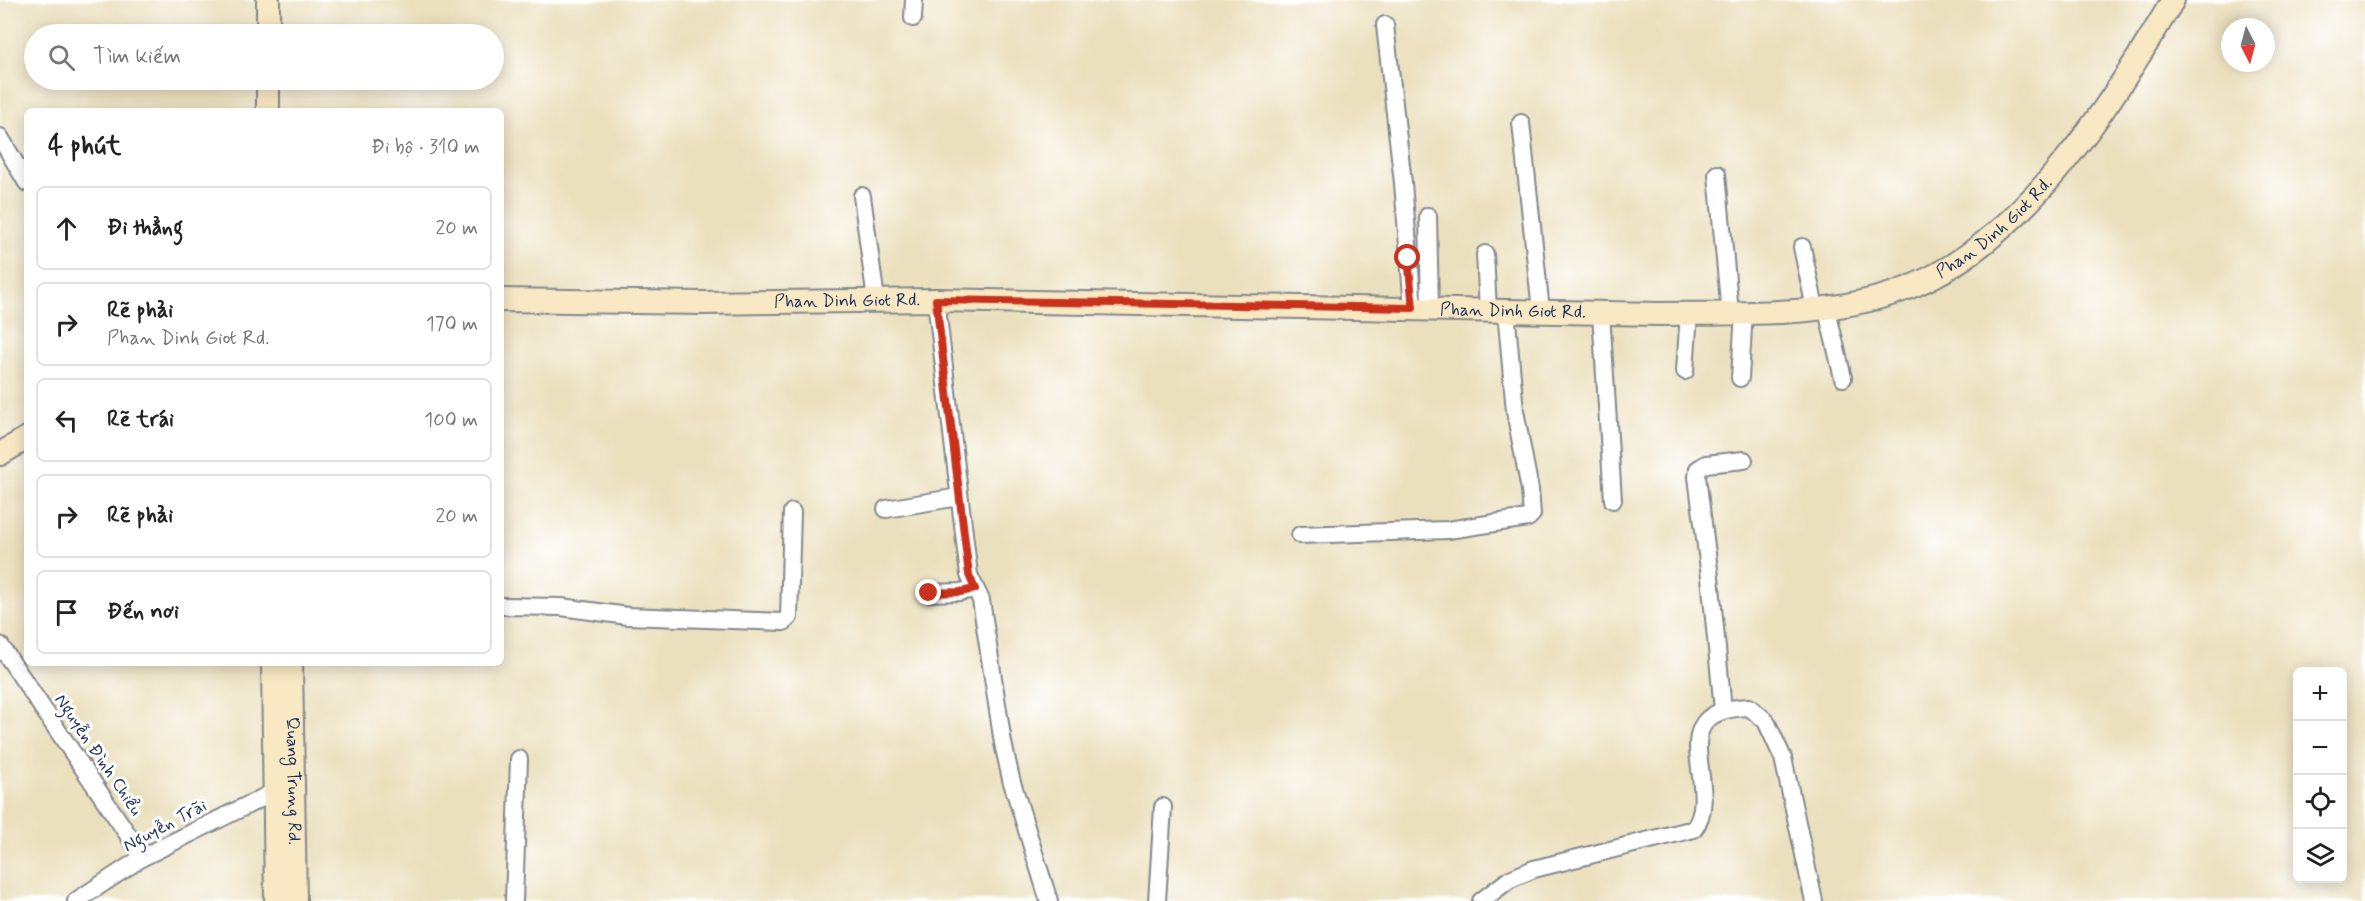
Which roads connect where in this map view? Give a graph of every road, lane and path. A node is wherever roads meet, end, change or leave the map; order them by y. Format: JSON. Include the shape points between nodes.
{"nodes":[{"id":1,"x":268,"y":0,"type":"edge"},
{"id":2,"x":914,"y":0,"type":"edge"},
{"id":3,"x":2173,"y":0,"type":"edge"},
{"id":4,"x":913,"y":18,"type":"dead end"},
{"id":5,"x":268,"y":24,"type":"edge"},
{"id":6,"x":1385,"y":25,"type":"dead end"},
{"id":7,"x":268,"y":90,"type":"edge"},
{"id":8,"x":268,"y":108,"type":"edge"},
{"id":9,"x":1521,"y":123,"type":"dead end"},
{"id":10,"x":0,"y":137,"type":"edge"},
{"id":11,"x":1718,"y":174,"type":"dead end"},
{"id":12,"x":24,"y":178,"type":"edge"},
{"id":13,"x":862,"y":196,"type":"dead end"},
{"id":14,"x":1428,"y":216,"type":"dead end"},
{"id":15,"x":1802,"y":247,"type":"dead end"},
{"id":16,"x":1485,"y":254,"type":"dead end"},
{"id":17,"x":504,"y":300,"type":"edge"},
{"id":18,"x":876,"y":300,"type":"junction"},
{"id":19,"x":936,"y":300,"type":"junction"},
{"id":20,"x":1820,"y":307,"type":"junction"},
{"id":21,"x":1421,"y":308,"type":"junction"},
{"id":22,"x":1497,"y":310,"type":"junction"},
{"id":23,"x":1541,"y":311,"type":"junction"},
{"id":24,"x":1601,"y":313,"type":"junction"},
{"id":25,"x":1689,"y":313,"type":"junction"},
{"id":26,"x":1737,"y":313,"type":"junction"},
{"id":27,"x":1685,"y":371,"type":"dead end"},
{"id":28,"x":1740,"y":378,"type":"dead end"},
{"id":29,"x":1843,"y":378,"type":"dead end"},
{"id":30,"x":24,"y":440,"type":"edge"},
{"id":31,"x":0,"y":454,"type":"edge"},
{"id":32,"x":1744,"y":460,"type":"dead end"},
{"id":33,"x":959,"y":497,"type":"junction"},
{"id":34,"x":1613,"y":500,"type":"dead end"},
{"id":35,"x":886,"y":509,"type":"dead end"},
{"id":36,"x":792,"y":512,"type":"dead end"},
{"id":37,"x":1300,"y":536,"type":"dead end"},
{"id":38,"x":975,"y":589,"type":"junction"},
{"id":39,"x":929,"y":593,"type":"dead end"},
{"id":40,"x":504,"y":606,"type":"edge"},
{"id":41,"x":0,"y":645,"type":"edge"},
{"id":42,"x":273,"y":666,"type":"edge"},
{"id":43,"x":291,"y":666,"type":"edge"},
{"id":44,"x":1723,"y":710,"type":"junction"},
{"id":45,"x":519,"y":759,"type":"dead end"},
{"id":46,"x":276,"y":791,"type":"junction"},
{"id":47,"x":1162,"y":807,"type":"dead end"},
{"id":48,"x":143,"y":858,"type":"junction"},
{"id":49,"x":76,"y":901,"type":"edge"},
{"id":50,"x":276,"y":901,"type":"edge"},
{"id":51,"x":295,"y":901,"type":"edge"},
{"id":52,"x":514,"y":901,"type":"edge"},
{"id":53,"x":1049,"y":901,"type":"edge"},
{"id":54,"x":1157,"y":901,"type":"edge"},
{"id":55,"x":1482,"y":901,"type":"edge"},
{"id":56,"x":1814,"y":901,"type":"edge"}],
"edges":[{"from":1,"to":5,"type":"main road"},
{"from":2,"to":4,"type":"street"},
{"from":3,"to":20,"type":"main road","name":"Phan Dinh Giot Rd.","via":[[2098,120],[2054,176],[1981,246],[1914,286],[1880,297]]},
{"from":6,"to":21,"type":"street"},
{"from":7,"to":8,"type":"main road"},
{"from":9,"to":23,"type":"street"},
{"from":10,"to":12,"type":"street"},
{"from":11,"to":26,"type":"street"},
{"from":13,"to":18,"type":"street"},
{"from":14,"to":21,"type":"street"},
{"from":15,"to":20,"type":"street"},
{"from":16,"to":22,"type":"street"},
{"from":17,"to":18,"type":"main road","name":"Phan Dinh Giot Rd."},
{"from":18,"to":19,"type":"main road","name":"Phan Dinh Giot Rd."},
{"from":19,"to":21,"type":"main road","name":"Phan Dinh Giot Rd."},
{"from":19,"to":33,"type":"street"},
{"from":20,"to":26,"type":"main road","name":"Phan Dinh Giot Rd."},
{"from":20,"to":29,"type":"street"},
{"from":21,"to":22,"type":"main road","name":"Phan Dinh Giot Rd."},
{"from":22,"to":23,"type":"main road","name":"Phan Dinh Giot Rd."},
{"from":22,"to":37,"type":"street","via":[[1532,514],[1528,518],[1448,530]]},
{"from":23,"to":24,"type":"main road","name":"Phan Dinh Giot Rd."},
{"from":24,"to":25,"type":"main road","name":"Phan Dinh Giot Rd."},
{"from":24,"to":34,"type":"street"},
{"from":25,"to":26,"type":"main road","name":"Phan Dinh Giot Rd."},
{"from":25,"to":27,"type":"street"},
{"from":26,"to":28,"type":"street"},
{"from":30,"to":31,"type":"main road"},
{"from":32,"to":44,"type":"street","via":[[1706,464],[1698,469],[1697,477]]},
{"from":33,"to":35,"type":"street"},
{"from":33,"to":38,"type":"street","via":[[969,575]]},
{"from":36,"to":40,"type":"street","via":[[789,617],[784,622]]},
{"from":38,"to":39,"type":"street"},
{"from":38,"to":53,"type":"street","via":[[981,600],[1011,779]]},
{"from":41,"to":48,"type":"street","name":"Nguyễn Đình Chiểu"},
{"from":42,"to":46,"type":"main road","name":"Quang Trung Rd."},
{"from":43,"to":51,"type":"main road","name":"Quang Trung Rd."},
{"from":44,"to":55,"type":"street","via":[[1705,722],[1700,733],[1702,801],[1694,829],[1534,869],[1510,879]]},
{"from":44,"to":56,"type":"street","via":[[1749,707],[1766,721],[1773,734],[1783,758]]},
{"from":45,"to":52,"type":"street"},
{"from":46,"to":48,"type":"street","name":"Nguyễn Trãi"},
{"from":46,"to":50,"type":"main road","name":"Quang Trung Rd."},
{"from":47,"to":54,"type":"street"},
{"from":48,"to":49,"type":"street","name":"Nguyễn Trãi"}]}
